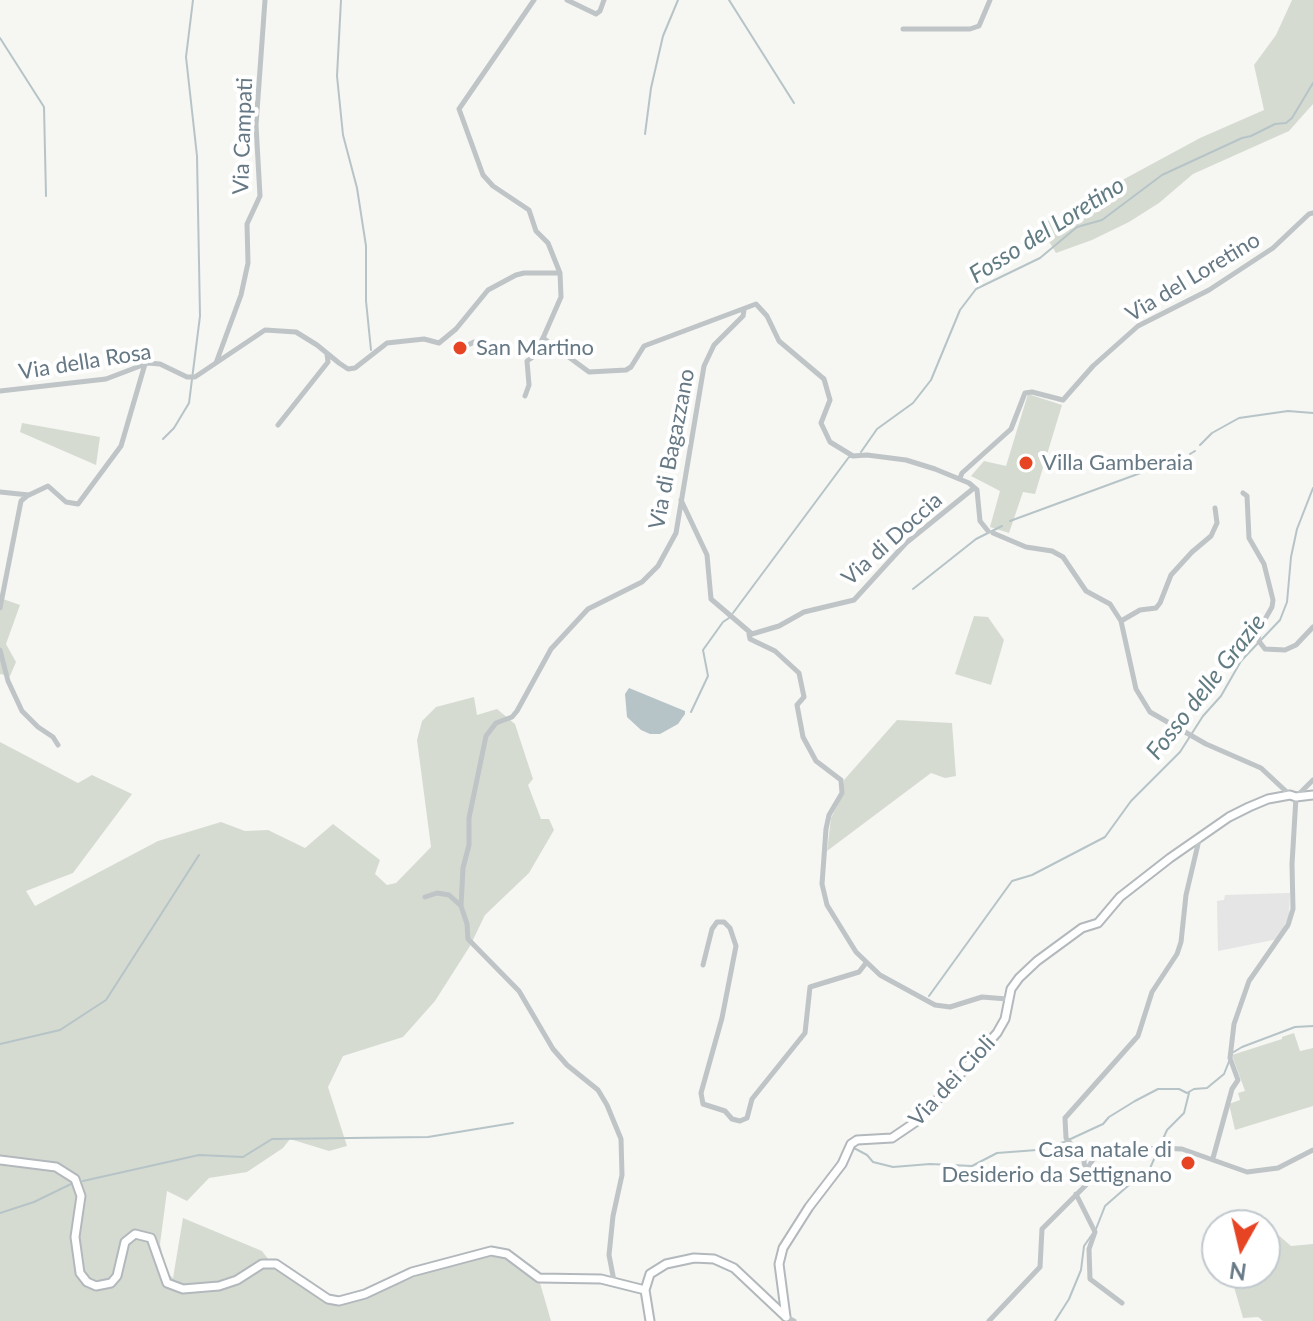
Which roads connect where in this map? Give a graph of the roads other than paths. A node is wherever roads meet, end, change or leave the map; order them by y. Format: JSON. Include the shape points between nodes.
{"nodes":[{"id":1,"x":265,"y":0,"type":"edge"},
{"id":2,"x":534,"y":0,"type":"edge"},
{"id":3,"x":567,"y":0,"type":"edge"},
{"id":4,"x":604,"y":0,"type":"edge"},
{"id":5,"x":990,"y":0,"type":"edge"},
{"id":6,"x":903,"y":29,"type":"dead end"},
{"id":7,"x":1313,"y":213,"type":"edge"},
{"id":8,"x":560,"y":273,"type":"junction"},
{"id":9,"x":744,"y":310,"type":"junction"},
{"id":10,"x":433,"y":338,"type":"dead end"},
{"id":11,"x":543,"y":338,"type":"junction"},
{"id":12,"x":424,"y":339,"type":"junction"},
{"id":13,"x":327,"y":353,"type":"junction"},
{"id":14,"x":337,"y":361,"type":"junction"},
{"id":15,"x":328,"y":362,"type":"junction"},
{"id":16,"x":216,"y":363,"type":"junction"},
{"id":17,"x":145,"y":364,"type":"junction"},
{"id":18,"x":0,"y":391,"type":"edge"},
{"id":19,"x":525,"y":396,"type":"dead end"},
{"id":20,"x":278,"y":425,"type":"dead end"},
{"id":21,"x":960,"y":478,"type":"junction"},
{"id":22,"x":974,"y":488,"type":"junction"},
{"id":23,"x":0,"y":492,"type":"edge"},
{"id":24,"x":1243,"y":493,"type":"dead end"},
{"id":25,"x":29,"y":495,"type":"junction"},
{"id":26,"x":681,"y":500,"type":"junction"},
{"id":27,"x":1215,"y":508,"type":"dead end"},
{"id":28,"x":0,"y":608,"type":"edge"},
{"id":29,"x":1121,"y":621,"type":"junction"},
{"id":30,"x":1313,"y":627,"type":"edge"},
{"id":31,"x":749,"y":634,"type":"junction"},
{"id":32,"x":0,"y":650,"type":"edge"},
{"id":33,"x":58,"y":745,"type":"dead end"},
{"id":34,"x":1313,"y":780,"type":"edge"},
{"id":35,"x":1313,"y":795,"type":"edge"},
{"id":36,"x":1293,"y":796,"type":"junction"},
{"id":37,"x":1199,"y":840,"type":"junction"},
{"id":38,"x":425,"y":897,"type":"dead end"},
{"id":39,"x":461,"y":906,"type":"junction"},
{"id":40,"x":866,"y":963,"type":"junction"},
{"id":41,"x":703,"y":965,"type":"dead end"},
{"id":42,"x":1007,"y":999,"type":"junction"},
{"id":43,"x":1313,"y":1150,"type":"edge"},
{"id":44,"x":1213,"y":1158,"type":"junction"},
{"id":45,"x":0,"y":1160,"type":"edge"},
{"id":46,"x":1086,"y":1170,"type":"junction"},
{"id":47,"x":1076,"y":1194,"type":"junction"},
{"id":48,"x":614,"y":1281,"type":"junction"},
{"id":49,"x":645,"y":1290,"type":"junction"},
{"id":50,"x":1122,"y":1303,"type":"dead end"},
{"id":51,"x":786,"y":1317,"type":"junction"},
{"id":52,"x":647,"y":1320,"type":"edge"},
{"id":53,"x":794,"y":1321,"type":"edge"},
{"id":54,"x":989,"y":1321,"type":"edge"}],
"edges":[{"from":1,"to":16,"type":"street","name":"Via Campati","via":[[256,125],[260,196],[247,224],[248,263],[241,295]]},
{"from":2,"to":8,"type":"street","via":[[459,109],[483,175],[529,210]]},
{"from":3,"to":4,"type":"street","via":[[596,14]]},
{"from":5,"to":6,"type":"street","via":[[979,26]]},
{"from":7,"to":21,"type":"street","name":"Via del Loretino","via":[[1273,248],[1222,281],[1138,326],[1063,400],[1025,393],[1011,429]]},
{"from":8,"to":11,"type":"street","via":[[561,297]]},
{"from":8,"to":12,"type":"street","via":[[516,275],[488,290],[439,343]]},
{"from":9,"to":11,"type":"street","via":[[644,346],[626,370],[589,372]]},
{"from":9,"to":21,"type":"street","via":[[758,305],[779,341],[824,379],[830,400],[821,423],[834,446],[853,456],[906,460]]},
{"from":9,"to":26,"type":"street","name":"Via di Bagazzano","via":[[714,345],[704,366]]},
{"from":10,"to":12,"type":"street"},
{"from":11,"to":19,"type":"street","via":[[527,361]]},
{"from":12,"to":14,"type":"street","via":[[387,343],[355,368]]},
{"from":13,"to":14,"type":"street","name":"Via della Rosa"},
{"from":13,"to":15,"type":"street"},
{"from":13,"to":16,"type":"street","name":"Via della Rosa","via":[[296,332],[265,330]]},
{"from":14,"to":15,"type":"street"},
{"from":15,"to":20,"type":"street"},
{"from":16,"to":17,"type":"street","name":"Via della Rosa","via":[[195,377]]},
{"from":17,"to":18,"type":"street","name":"Via della Rosa","via":[[106,379]]},
{"from":17,"to":25,"type":"street","via":[[121,446],[85,497],[70,505],[48,486]]},
{"from":21,"to":22,"type":"street"},
{"from":22,"to":29,"type":"street","via":[[980,521],[990,532],[1063,557],[1086,591],[1110,604]]},
{"from":22,"to":31,"type":"street","name":"Via di Doccia","via":[[906,543],[854,600]]},
{"from":23,"to":25,"type":"street"},
{"from":24,"to":30,"type":"street","via":[[1249,538],[1264,564],[1273,600],[1260,628],[1260,642],[1271,650],[1285,650]]},
{"from":25,"to":28,"type":"street","via":[[21,501]]},
{"from":26,"to":31,"type":"street","via":[[707,555],[711,599]]},
{"from":26,"to":39,"type":"street","name":"Via di Bagazzano","via":[[676,533],[651,575],[585,612],[551,649],[512,717],[496,723],[486,736],[469,818]]},
{"from":27,"to":29,"type":"street","via":[[1217,523],[1211,536],[1171,575],[1156,608]]},
{"from":29,"to":36,"type":"street","via":[[1136,689],[1150,712],[1261,768]]},
{"from":31,"to":40,"type":"street","via":[[799,673],[803,737],[816,761],[841,780],[842,793],[826,829],[824,896]]},
{"from":32,"to":33,"type":"street","via":[[22,711]]},
{"from":34,"to":36,"type":"street"},
{"from":35,"to":36,"type":"street","name":"Via dei Cioli"},
{"from":36,"to":37,"type":"street","name":"Via dei Cioli","via":[[1268,799],[1235,813]]},
{"from":36,"to":44,"type":"street","via":[[1293,909],[1285,932],[1249,981],[1239,1007],[1230,1042],[1238,1080]]},
{"from":37,"to":42,"type":"street","name":"Via dei Cioli","via":[[1127,891],[1098,923],[1082,928],[1037,961]]},
{"from":37,"to":46,"type":"street","via":[[1181,942],[1152,992],[1138,1036],[1065,1118],[1066,1138]]},
{"from":38,"to":39,"type":"street","via":[[449,895]]},
{"from":39,"to":48,"type":"street","name":"Via di Bagazzano","via":[[473,947],[519,991],[553,1049],[598,1090],[617,1126],[623,1152],[610,1247]]},
{"from":40,"to":41,"type":"street","via":[[859,972],[810,987],[805,1033],[740,1121],[703,1104],[701,1093],[736,946],[724,922],[712,929]]},
{"from":40,"to":42,"type":"street","via":[[942,1007],[982,997]]},
{"from":42,"to":51,"type":"street","name":"Via dei Cioli","via":[[997,1033],[920,1119],[900,1135],[857,1140],[846,1151],[783,1248],[779,1264]]},
{"from":43,"to":44,"type":"street","via":[[1278,1168],[1247,1172]]},
{"from":44,"to":46,"type":"street","via":[[1156,1148],[1094,1158]]},
{"from":45,"to":48,"type":"street","via":[[56,1167],[75,1179],[81,1196],[75,1237],[80,1273],[96,1286],[111,1283],[125,1242],[135,1234],[151,1238],[167,1283],[183,1289],[219,1286],[262,1264],[276,1264],[339,1301],[412,1272],[491,1251],[507,1254],[539,1278]]},
{"from":46,"to":47,"type":"street","via":[[1086,1185]]},
{"from":47,"to":50,"type":"street","via":[[1095,1232],[1089,1249],[1090,1279]]},
{"from":47,"to":54,"type":"street","via":[[1042,1229],[1040,1267]]},
{"from":48,"to":49,"type":"street"},
{"from":49,"to":51,"type":"street","via":[[650,1274],[666,1264],[714,1259],[734,1268]]},
{"from":49,"to":52,"type":"street"},
{"from":51,"to":53,"type":"street"}]}
